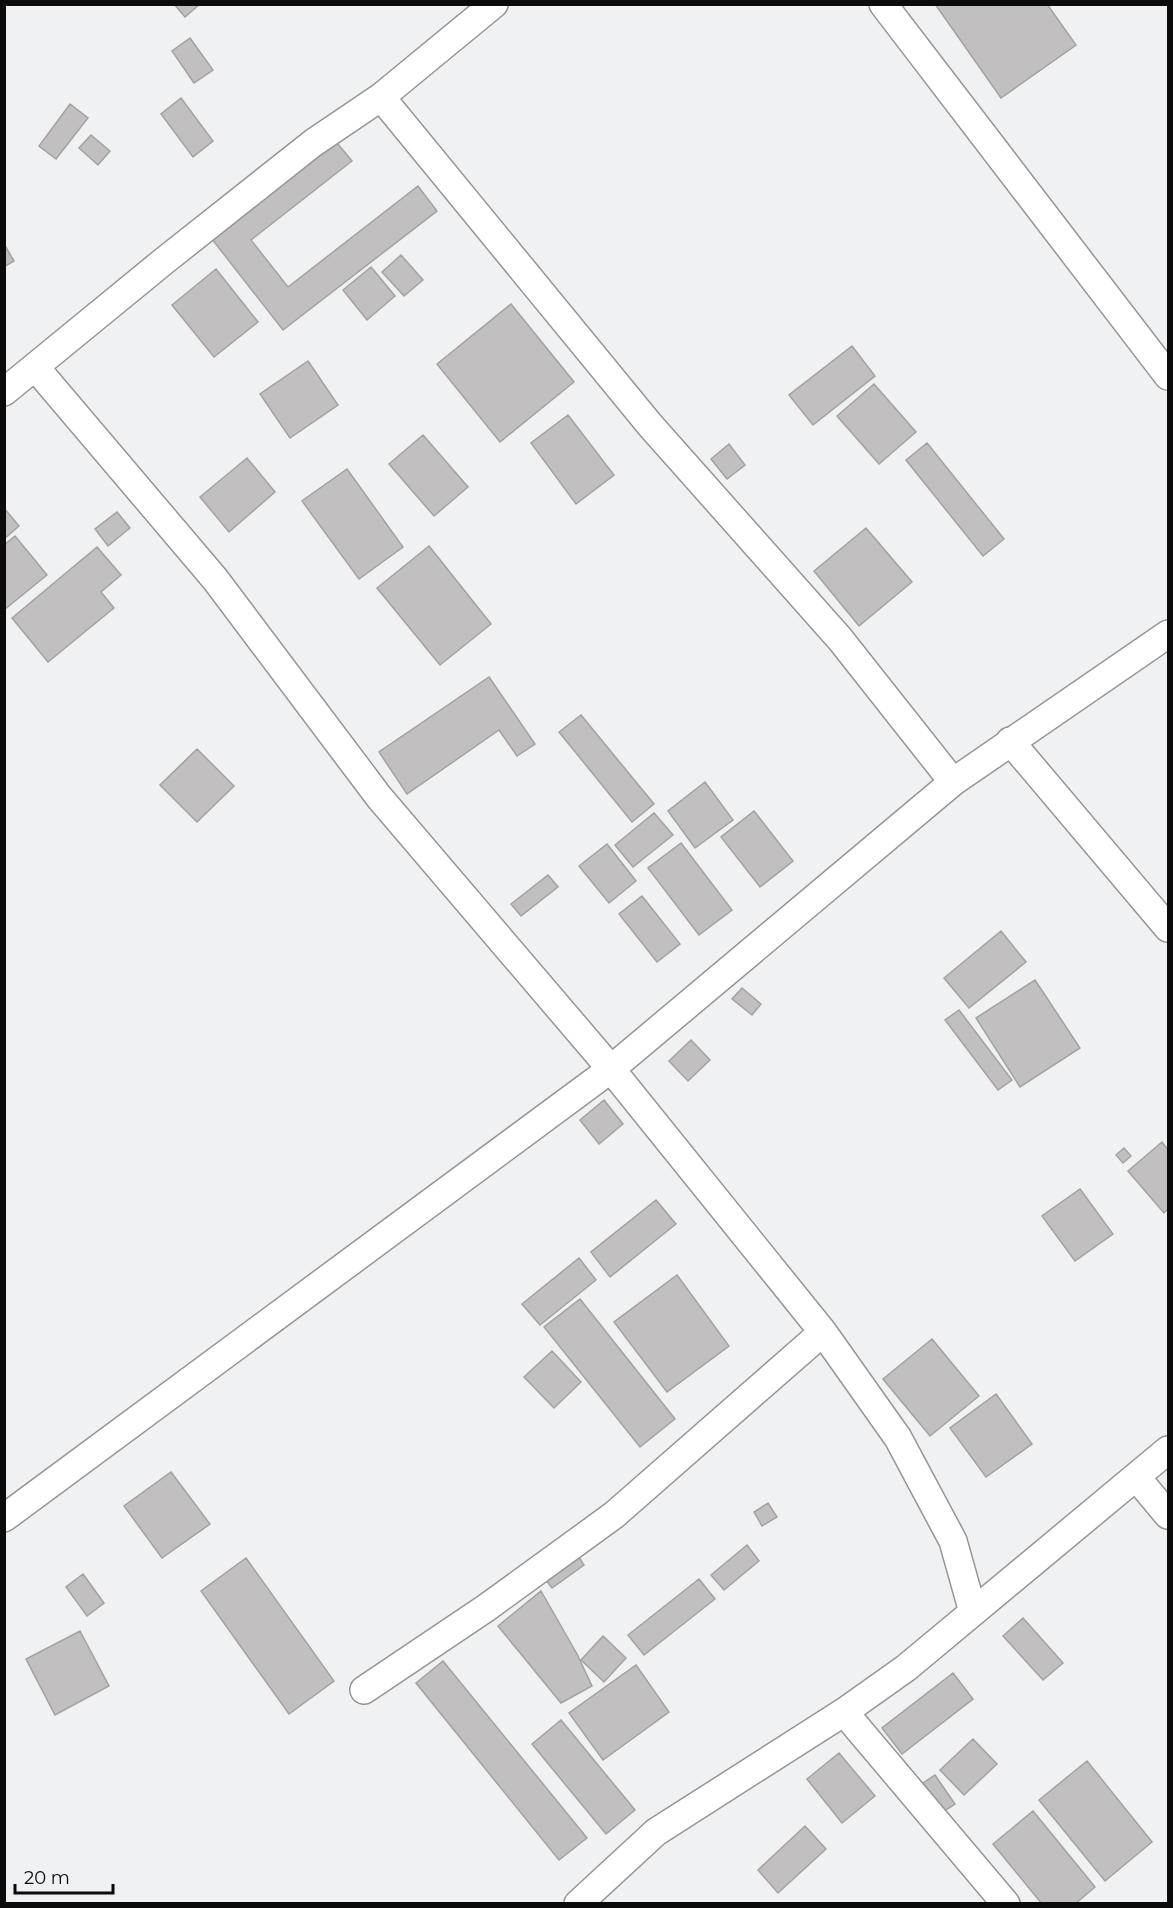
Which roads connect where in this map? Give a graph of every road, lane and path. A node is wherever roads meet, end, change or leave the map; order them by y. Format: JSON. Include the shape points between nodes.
{"nodes":[{"id":1,"x":494,"y":4,"type":"edge"},
{"id":2,"x":883,"y":4,"type":"edge"},
{"id":3,"x":381,"y":97,"type":"junction"},
{"id":4,"x":36,"y":368,"type":"junction"},
{"id":5,"x":1168,"y":376,"type":"edge"},
{"id":6,"x":4,"y":392,"type":"edge"},
{"id":7,"x":1168,"y":634,"type":"edge"},
{"id":8,"x":1010,"y":741,"type":"junction"},
{"id":9,"x":953,"y":782,"type":"junction"},
{"id":10,"x":1168,"y":928,"type":"edge"},
{"id":11,"x":611,"y":1069,"type":"junction"},
{"id":12,"x":823,"y":1332,"type":"junction"},
{"id":13,"x":1168,"y":1450,"type":"edge"},
{"id":14,"x":1137,"y":1478,"type":"junction"},
{"id":15,"x":1168,"y":1515,"type":"edge"},
{"id":16,"x":4,"y":1518,"type":"edge"},
{"id":17,"x":973,"y":1611,"type":"junction"},
{"id":18,"x":364,"y":1690,"type":"dead end"},
{"id":19,"x":844,"y":1712,"type":"junction"},
{"id":20,"x":578,"y":1904,"type":"edge"},
{"id":21,"x":1006,"y":1904,"type":"edge"}],
"edges":[{"from":1,"to":3,"type":"street"},
{"from":2,"to":5,"type":"street"},
{"from":3,"to":4,"type":"street","via":[[313,143]]},
{"from":3,"to":9,"type":"street","via":[[650,425],[840,639]]},
{"from":4,"to":6,"type":"street"},
{"from":4,"to":11,"type":"street","via":[[214,579],[379,798]]},
{"from":7,"to":8,"type":"street"},
{"from":8,"to":9,"type":"street"},
{"from":8,"to":10,"type":"street"},
{"from":9,"to":11,"type":"street"},
{"from":11,"to":12,"type":"street"},
{"from":11,"to":16,"type":"street"},
{"from":12,"to":17,"type":"street","via":[[898,1438],[953,1541]]},
{"from":12,"to":18,"type":"street","via":[[614,1515]]},
{"from":13,"to":14,"type":"street"},
{"from":14,"to":15,"type":"street"},
{"from":14,"to":17,"type":"street"},
{"from":17,"to":19,"type":"street","via":[[906,1668]]},
{"from":19,"to":20,"type":"street","via":[[656,1832]]},
{"from":19,"to":21,"type":"street"}]}
